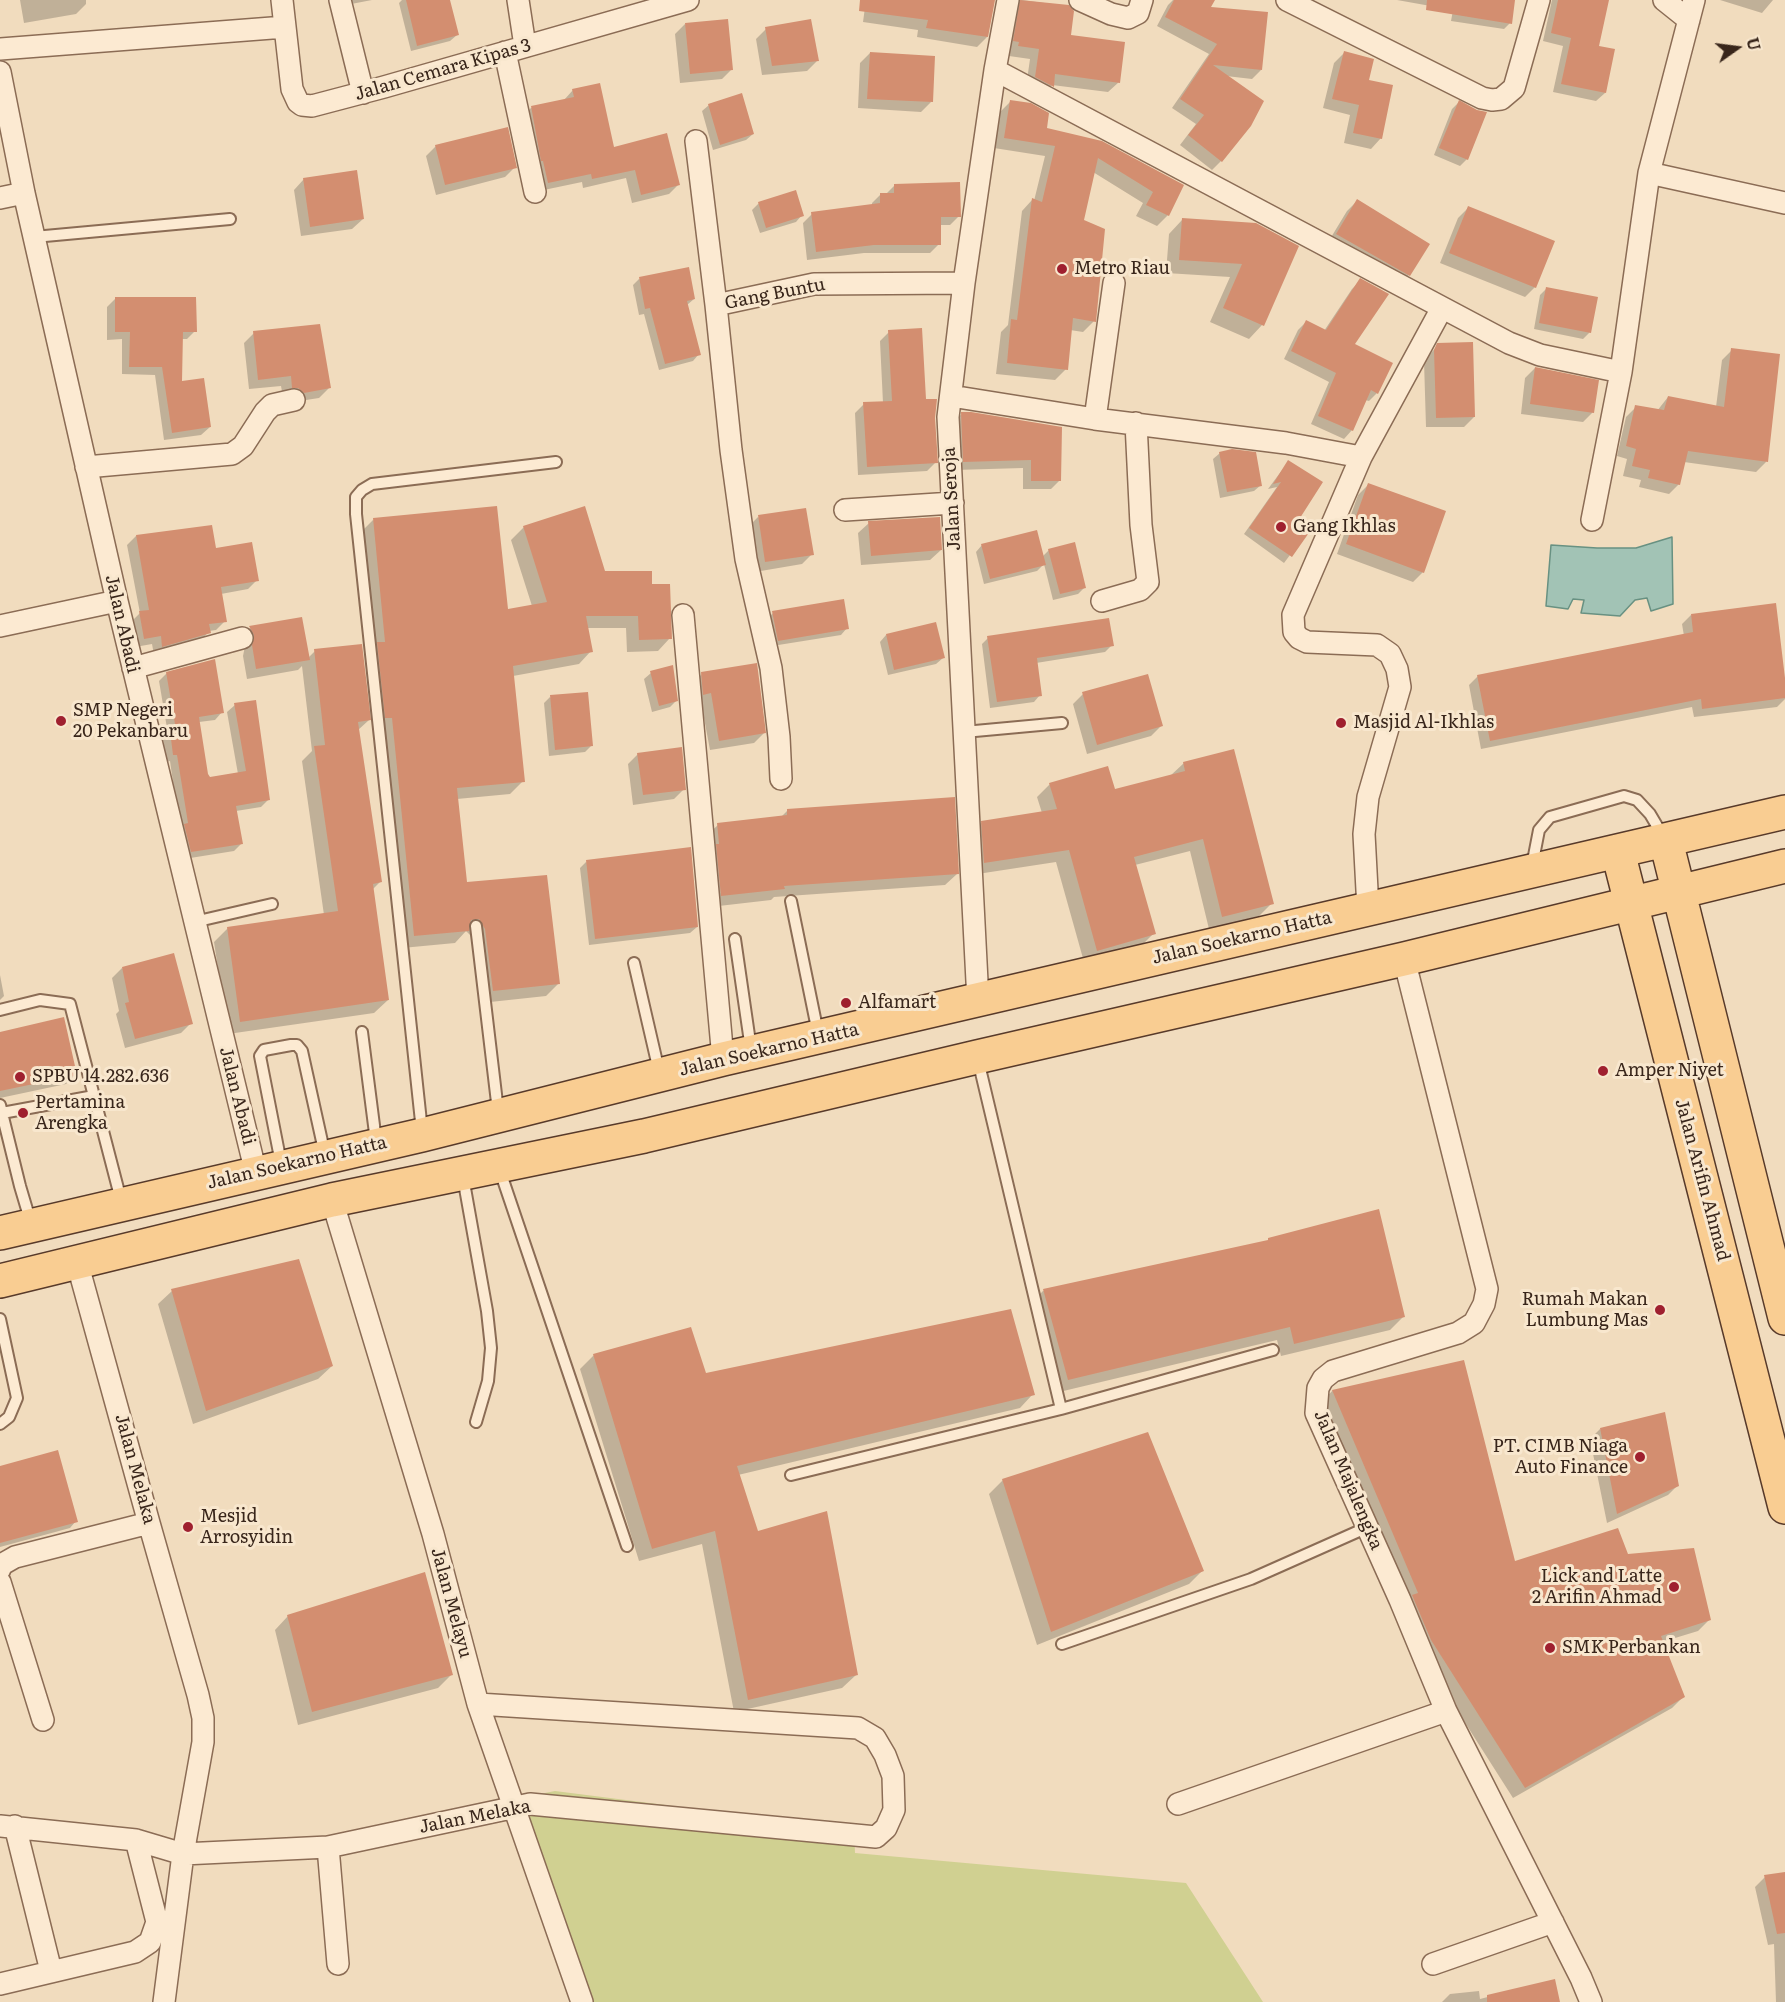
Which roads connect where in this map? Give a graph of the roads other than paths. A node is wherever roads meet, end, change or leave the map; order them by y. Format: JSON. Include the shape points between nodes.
{"nodes":[{"id":1,"x":282,"y":0,"type":"edge"},
{"id":2,"x":340,"y":0,"type":"edge"},
{"id":3,"x":518,"y":0,"type":"edge"},
{"id":4,"x":688,"y":0,"type":"edge"},
{"id":5,"x":1008,"y":0,"type":"edge"},
{"id":6,"x":1080,"y":0,"type":"edge"},
{"id":7,"x":1142,"y":0,"type":"edge"},
{"id":8,"x":1287,"y":0,"type":"edge"},
{"id":9,"x":1539,"y":0,"type":"edge"},
{"id":10,"x":1664,"y":0,"type":"edge"},
{"id":11,"x":1692,"y":10,"type":"edge"},
{"id":12,"x":285,"y":27,"type":"junction"},
{"id":13,"x":0,"y":49,"type":"edge"},
{"id":14,"x":515,"y":49,"type":"junction"},
{"id":15,"x":995,"y":70,"type":"junction"},
{"id":16,"x":0,"y":72,"type":"edge"},
{"id":17,"x":363,"y":93,"type":"junction"},
{"id":18,"x":696,"y":141,"type":"dead end"},
{"id":19,"x":1649,"y":173,"type":"junction"},
{"id":20,"x":535,"y":192,"type":"dead end"},
{"id":21,"x":24,"y":193,"type":"junction"},
{"id":22,"x":0,"y":198,"type":"edge"},
{"id":23,"x":1785,"y":203,"type":"edge"},
{"id":24,"x":230,"y":219,"type":"dead end"},
{"id":25,"x":34,"y":237,"type":"junction"},
{"id":26,"x":964,"y":283,"type":"junction"},
{"id":27,"x":1114,"y":283,"type":"dead end"},
{"id":28,"x":716,"y":306,"type":"junction"},
{"id":29,"x":1442,"y":308,"type":"junction"},
{"id":30,"x":1621,"y":372,"type":"junction"},
{"id":31,"x":951,"y":396,"type":"junction"},
{"id":32,"x":294,"y":400,"type":"dead end"},
{"id":33,"x":1095,"y":419,"type":"junction"},
{"id":34,"x":1136,"y":423,"type":"junction"},
{"id":35,"x":1361,"y":458,"type":"junction"},
{"id":36,"x":556,"y":462,"type":"dead end"},
{"id":37,"x":86,"y":467,"type":"junction"},
{"id":38,"x":953,"y":503,"type":"junction"},
{"id":39,"x":845,"y":510,"type":"dead end"},
{"id":40,"x":1592,"y":520,"type":"dead end"},
{"id":41,"x":117,"y":601,"type":"junction"},
{"id":42,"x":1102,"y":601,"type":"dead end"},
{"id":43,"x":683,"y":615,"type":"dead end"},
{"id":44,"x":0,"y":626,"type":"edge"},
{"id":45,"x":242,"y":639,"type":"dead end"},
{"id":46,"x":133,"y":668,"type":"junction"},
{"id":47,"x":1062,"y":723,"type":"dead end"},
{"id":48,"x":964,"y":732,"type":"junction"},
{"id":49,"x":781,"y":779,"type":"dead end"},
{"id":50,"x":1785,"y":812,"type":"edge"},
{"id":51,"x":1744,"y":822,"type":"junction"},
{"id":52,"x":1666,"y":841,"type":"junction"},
{"id":53,"x":1618,"y":852,"type":"junction"},
{"id":54,"x":1785,"y":866,"type":"edge"},
{"id":55,"x":1531,"y":872,"type":"junction"},
{"id":56,"x":1751,"y":874,"type":"junction"},
{"id":57,"x":1678,"y":892,"type":"junction"},
{"id":58,"x":791,"y":901,"type":"dead end"},
{"id":59,"x":273,"y":904,"type":"dead end"},
{"id":60,"x":1631,"y":905,"type":"junction"},
{"id":61,"x":1368,"y":909,"type":"junction"},
{"id":62,"x":194,"y":922,"type":"junction"},
{"id":63,"x":476,"y":926,"type":"dead end"},
{"id":64,"x":735,"y":939,"type":"dead end"},
{"id":65,"x":1404,"y":959,"type":"junction"},
{"id":66,"x":634,"y":963,"type":"dead end"},
{"id":67,"x":978,"y":1001,"type":"junction"},
{"id":68,"x":0,"y":1010,"type":"edge"},
{"id":69,"x":362,"y":1032,"type":"dead end"},
{"id":70,"x":819,"y":1038,"type":"junction"},
{"id":71,"x":738,"y":1056,"type":"junction"},
{"id":72,"x":977,"y":1057,"type":"junction"},
{"id":73,"x":660,"y":1075,"type":"junction"},
{"id":74,"x":94,"y":1096,"type":"junction"},
{"id":75,"x":1,"y":1109,"type":"edge"},
{"id":76,"x":498,"y":1116,"type":"junction"},
{"id":77,"x":422,"y":1135,"type":"junction"},
{"id":78,"x":376,"y":1144,"type":"junction"},
{"id":79,"x":325,"y":1156,"type":"junction"},
{"id":80,"x":498,"y":1165,"type":"junction"},
{"id":81,"x":269,"y":1169,"type":"junction"},
{"id":82,"x":463,"y":1174,"type":"junction"},
{"id":83,"x":332,"y":1200,"type":"junction"},
{"id":84,"x":122,"y":1203,"type":"junction"},
{"id":85,"x":32,"y":1226,"type":"junction"},
{"id":86,"x":0,"y":1233,"type":"edge"},
{"id":87,"x":77,"y":1262,"type":"junction"},
{"id":88,"x":0,"y":1281,"type":"edge"},
{"id":89,"x":0,"y":1318,"type":"edge"},
{"id":90,"x":1785,"y":1318,"type":"edge"},
{"id":91,"x":1273,"y":1350,"type":"dead end"},
{"id":92,"x":1061,"y":1409,"type":"junction"},
{"id":93,"x":476,"y":1422,"type":"dead end"},
{"id":94,"x":0,"y":1424,"type":"edge"},
{"id":95,"x":791,"y":1475,"type":"dead end"},
{"id":96,"x":1785,"y":1508,"type":"edge"},
{"id":97,"x":149,"y":1523,"type":"junction"},
{"id":98,"x":1368,"y":1527,"type":"junction"},
{"id":99,"x":627,"y":1546,"type":"dead end"},
{"id":100,"x":0,"y":1569,"type":"edge"},
{"id":101,"x":0,"y":1582,"type":"edge"},
{"id":102,"x":1062,"y":1644,"type":"dead end"},
{"id":103,"x":478,"y":1704,"type":"junction"},
{"id":104,"x":1446,"y":1711,"type":"junction"},
{"id":105,"x":43,"y":1720,"type":"dead end"},
{"id":106,"x":1178,"y":1804,"type":"dead end"},
{"id":107,"x":513,"y":1807,"type":"junction"},
{"id":108,"x":8,"y":1826,"type":"edge"},
{"id":109,"x":136,"y":1840,"type":"junction"},
{"id":110,"x":328,"y":1847,"type":"junction"},
{"id":111,"x":183,"y":1854,"type":"junction"},
{"id":112,"x":1552,"y":1922,"type":"junction"},
{"id":113,"x":338,"y":1964,"type":"dead end"},
{"id":114,"x":1433,"y":1964,"type":"dead end"},
{"id":115,"x":51,"y":1971,"type":"junction"},
{"id":116,"x":0,"y":1984,"type":"edge"},
{"id":117,"x":164,"y":2002,"type":"edge"},
{"id":118,"x":582,"y":2002,"type":"edge"},
{"id":119,"x":1591,"y":2002,"type":"edge"}],
"edges":[{"from":1,"to":12,"type":"street","name":"Jalan Cemara Kipas 3"},
{"from":2,"to":17,"type":"street"},
{"from":3,"to":14,"type":"street"},
{"from":4,"to":14,"type":"street","name":"Jalan Cemara Kipas 3"},
{"from":5,"to":15,"type":"street","name":"Jalan Seroja"},
{"from":6,"to":7,"type":"street","via":[[1128,18],[1138,13]]},
{"from":8,"to":9,"type":"street","via":[[1492,100],[1501,99],[1514,88]]},
{"from":10,"to":11,"type":"street"},
{"from":11,"to":19,"type":"street"},
{"from":12,"to":13,"type":"street"},
{"from":12,"to":17,"type":"street","name":"Jalan Cemara Kipas 3","via":[[290,79],[298,102],[312,106]]},
{"from":14,"to":17,"type":"street","name":"Jalan Cemara Kipas 3"},
{"from":14,"to":20,"type":"street"},
{"from":15,"to":26,"type":"street","name":"Jalan Seroja"},
{"from":15,"to":29,"type":"street"},
{"from":16,"to":21,"type":"street","name":"Jalan Abadi"},
{"from":18,"to":28,"type":"street","name":"Gang Buntu"},
{"from":19,"to":23,"type":"street"},
{"from":19,"to":30,"type":"street"},
{"from":21,"to":22,"type":"street"},
{"from":21,"to":25,"type":"street","name":"Jalan Abadi"},
{"from":24,"to":25,"type":"lane"},
{"from":25,"to":37,"type":"street","name":"Jalan Abadi"},
{"from":26,"to":28,"type":"street","name":"Gang Buntu","via":[[814,284]]},
{"from":26,"to":31,"type":"street","name":"Jalan Seroja"},
{"from":27,"to":33,"type":"street"},
{"from":28,"to":49,"type":"street","via":[[746,558],[771,668]]},
{"from":29,"to":30,"type":"street","via":[[1540,355]]},
{"from":29,"to":35,"type":"street"},
{"from":30,"to":40,"type":"street"},
{"from":31,"to":33,"type":"street"},
{"from":31,"to":38,"type":"street","name":"Jalan Seroja"},
{"from":32,"to":37,"type":"street","via":[[272,405],[243,446],[232,454]]},
{"from":33,"to":34,"type":"street"},
{"from":34,"to":35,"type":"street","via":[[1254,438]]},
{"from":34,"to":42,"type":"street","via":[[1148,582],[1140,590]]},
{"from":35,"to":61,"type":"street","via":[[1292,623],[1294,632],[1307,642],[1377,645],[1390,654],[1397,669],[1400,687],[1368,797],[1364,834]]},
{"from":36,"to":77,"type":"lane","via":[[372,484],[356,497]]},
{"from":37,"to":41,"type":"street","name":"Jalan Abadi"},
{"from":38,"to":39,"type":"street"},
{"from":38,"to":48,"type":"street","name":"Jalan Seroja"},
{"from":41,"to":44,"type":"street"},
{"from":41,"to":46,"type":"street","name":"Jalan Abadi"},
{"from":43,"to":71,"type":"street"},
{"from":45,"to":46,"type":"street"},
{"from":46,"to":62,"type":"street","name":"Jalan Abadi"},
{"from":47,"to":48,"type":"lane"},
{"from":48,"to":67,"type":"street","name":"Jalan Seroja"},
{"from":50,"to":51,"type":"main road","name":"Jalan Soekarno Hatta"},
{"from":51,"to":52,"type":"main road","name":"Jalan Soekarno Hatta"},
{"from":51,"to":56,"type":"main road","via":[[1734,838],[1734,848],[1738,862]]},
{"from":52,"to":53,"type":"main road","name":"Jalan Soekarno Hatta"},
{"from":52,"to":55,"type":"lane","via":[[1637,800],[1624,796],[1550,817],[1539,830]]},
{"from":52,"to":57,"type":"main road"},
{"from":53,"to":55,"type":"main road","name":"Jalan Soekarno Hatta"},
{"from":53,"to":60,"type":"main road","name":"Jalan Arifin Ahmad"},
{"from":54,"to":56,"type":"main road"},
{"from":55,"to":61,"type":"main road","name":"Jalan Soekarno Hatta"},
{"from":56,"to":57,"type":"main road"},
{"from":57,"to":60,"type":"main road"},
{"from":57,"to":90,"type":"main road"},
{"from":58,"to":70,"type":"lane"},
{"from":59,"to":62,"type":"lane"},
{"from":60,"to":65,"type":"main road"},
{"from":60,"to":96,"type":"main road","name":"Jalan Arifin Ahmad"},
{"from":61,"to":67,"type":"main road","name":"Jalan Soekarno Hatta"},
{"from":62,"to":81,"type":"street","name":"Jalan Abadi"},
{"from":63,"to":76,"type":"lane"},
{"from":64,"to":71,"type":"lane"},
{"from":65,"to":72,"type":"main road"},
{"from":65,"to":98,"type":"street","name":"Jalan Majalengka","via":[[1487,1289],[1474,1323],[1458,1333],[1333,1371],[1318,1388],[1316,1413]]},
{"from":66,"to":73,"type":"lane"},
{"from":67,"to":70,"type":"main road","name":"Jalan Soekarno Hatta"},
{"from":68,"to":74,"type":"lane","via":[[40,1000],[70,1004]]},
{"from":69,"to":78,"type":"lane"},
{"from":70,"to":71,"type":"main road","name":"Jalan Soekarno Hatta"},
{"from":71,"to":73,"type":"main road","name":"Jalan Soekarno Hatta"},
{"from":72,"to":80,"type":"main road","via":[[644,1136]]},
{"from":72,"to":92,"type":"lane"},
{"from":73,"to":76,"type":"main road","name":"Jalan Soekarno Hatta"},
{"from":74,"to":75,"type":"lane"},
{"from":74,"to":84,"type":"lane"},
{"from":75,"to":85,"type":"lane"},
{"from":76,"to":77,"type":"main road","name":"Jalan Soekarno Hatta"},
{"from":77,"to":78,"type":"main road","name":"Jalan Soekarno Hatta"},
{"from":78,"to":79,"type":"main road","name":"Jalan Soekarno Hatta"},
{"from":79,"to":81,"type":"main road","name":"Jalan Soekarno Hatta"},
{"from":79,"to":81,"type":"lane","via":[[302,1051],[297,1045],[264,1050],[260,1056]]},
{"from":80,"to":82,"type":"main road"},
{"from":80,"to":99,"type":"lane"},
{"from":81,"to":84,"type":"main road","name":"Jalan Soekarno Hatta"},
{"from":82,"to":83,"type":"main road"},
{"from":82,"to":93,"type":"lane","via":[[491,1348],[488,1381]]},
{"from":83,"to":87,"type":"main road"},
{"from":83,"to":103,"type":"street","name":"Jalan Melayu","via":[[433,1534]]},
{"from":84,"to":85,"type":"main road","name":"Jalan Soekarno Hatta"},
{"from":85,"to":86,"type":"main road","name":"Jalan Soekarno Hatta"},
{"from":87,"to":88,"type":"main road"},
{"from":87,"to":97,"type":"street","name":"Jalan Melaka"},
{"from":89,"to":94,"type":"lane","via":[[17,1398],[9,1417]]},
{"from":91,"to":92,"type":"lane"},
{"from":92,"to":95,"type":"lane"},
{"from":97,"to":100,"type":"street","via":[[15,1557]]},
{"from":97,"to":111,"type":"street","name":"Jalan Melaka","via":[[203,1718],[203,1742]]},
{"from":98,"to":102,"type":"lane","via":[[1251,1579]]},
{"from":98,"to":104,"type":"street","name":"Jalan Majalengka"},
{"from":101,"to":105,"type":"street"},
{"from":103,"to":107,"type":"street","name":"Jalan Melayu"},
{"from":103,"to":107,"type":"street","name":"Jalan Melaka","via":[[858,1728],[875,1738],[893,1776],[894,1810],[886,1828],[876,1837],[544,1804]]},
{"from":104,"to":106,"type":"street"},
{"from":104,"to":112,"type":"street","name":"Jalan Majalengka"},
{"from":107,"to":110,"type":"street","name":"Jalan Melaka"},
{"from":107,"to":118,"type":"street","name":"Jalan Melayu"},
{"from":108,"to":109,"type":"street"},
{"from":108,"to":115,"type":"street"},
{"from":109,"to":111,"type":"street"},
{"from":109,"to":115,"type":"street","via":[[157,1922],[150,1942],[135,1952]]},
{"from":110,"to":111,"type":"street","name":"Jalan Melaka"},
{"from":110,"to":113,"type":"street"},
{"from":111,"to":117,"type":"street","name":"Jalan Melaka"},
{"from":112,"to":114,"type":"street"},
{"from":112,"to":119,"type":"street","name":"Jalan Majalengka"},
{"from":115,"to":116,"type":"street"}]}
